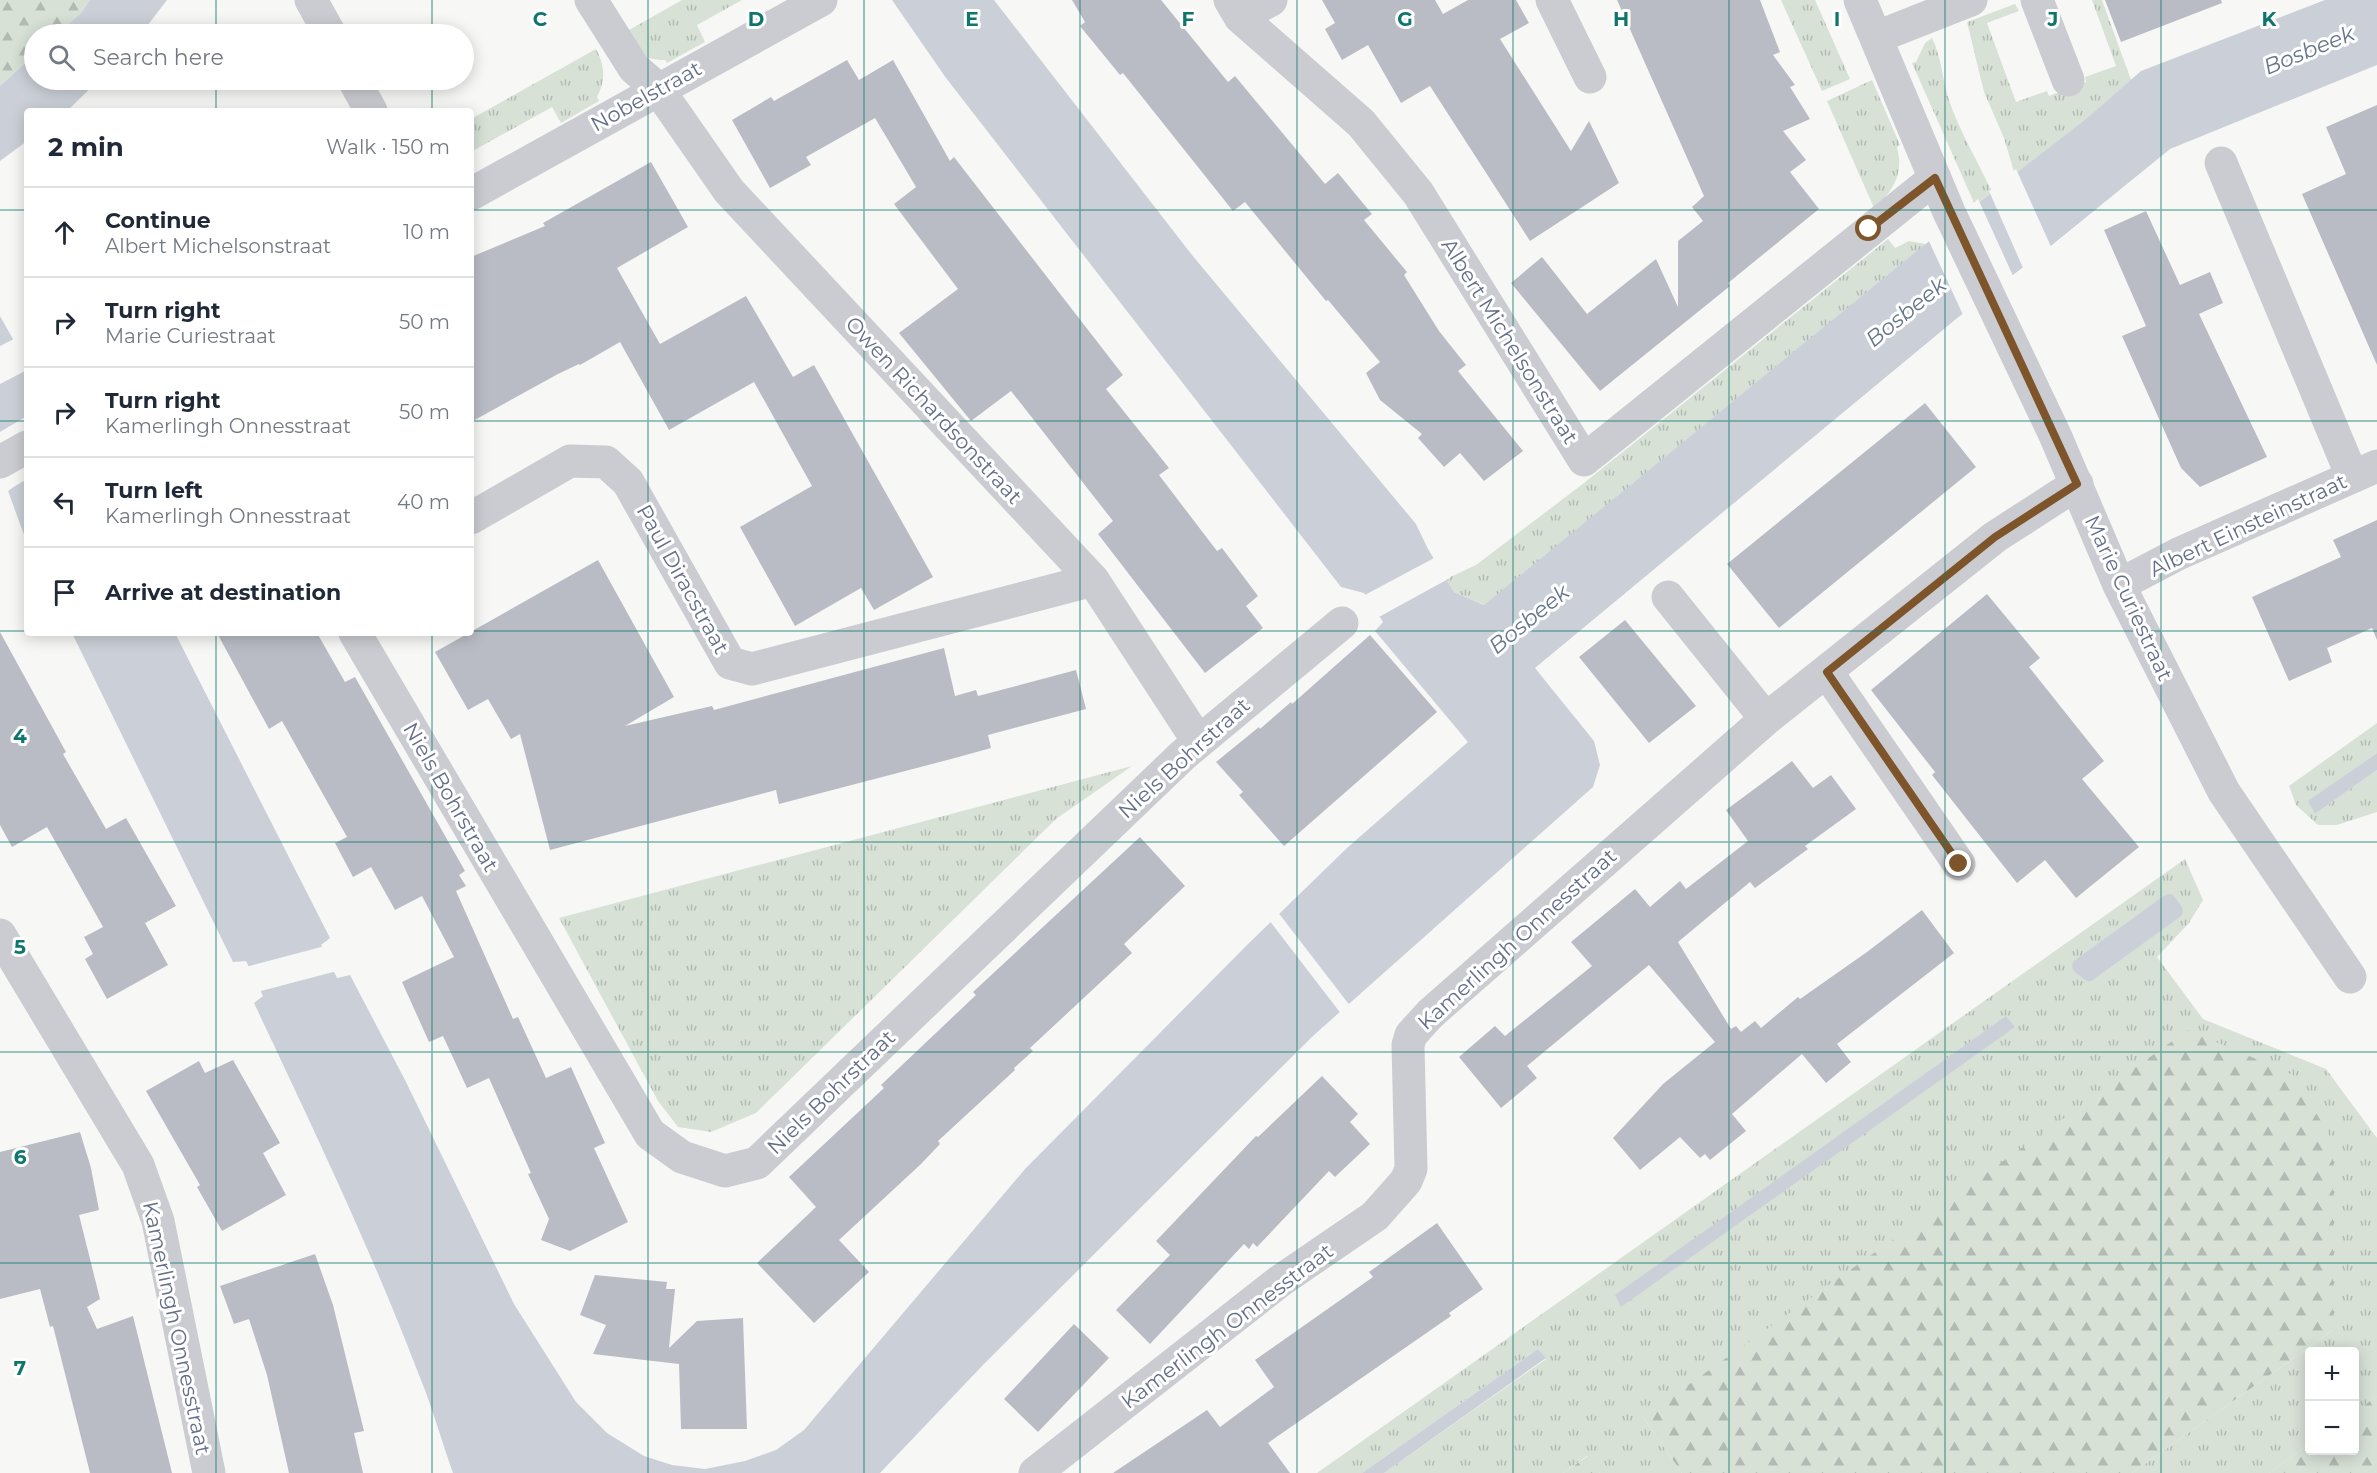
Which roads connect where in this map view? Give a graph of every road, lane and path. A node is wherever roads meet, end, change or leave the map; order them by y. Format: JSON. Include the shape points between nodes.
{"nodes":[{"id":1,"x":311,"y":0,"type":"edge"},
{"id":2,"x":591,"y":0,"type":"edge"},
{"id":3,"x":821,"y":0,"type":"edge"},
{"id":4,"x":1271,"y":0,"type":"edge"},
{"id":5,"x":1552,"y":0,"type":"edge"},
{"id":6,"x":1860,"y":0,"type":"edge"},
{"id":7,"x":1971,"y":0,"type":"edge"},
{"id":8,"x":2037,"y":0,"type":"edge"},
{"id":9,"x":1235,"y":8,"type":"edge"},
{"id":10,"x":324,"y":24,"type":"edge"},
{"id":11,"x":1877,"y":37,"type":"junction"},
{"id":12,"x":1590,"y":77,"type":"dead end"},
{"id":13,"x":2068,"y":80,"type":"dead end"},
{"id":14,"x":658,"y":89,"type":"junction"},
{"id":15,"x":359,"y":90,"type":"edge"},
{"id":16,"x":369,"y":108,"type":"edge"},
{"id":17,"x":2221,"y":163,"type":"dead end"},
{"id":18,"x":1935,"y":178,"type":"junction"},
{"id":19,"x":474,"y":192,"type":"edge"},
{"id":20,"x":2365,"y":471,"type":"edge"},
{"id":21,"x":2077,"y":484,"type":"junction"},
{"id":22,"x":474,"y":516,"type":"edge"},
{"id":23,"x":1093,"y":580,"type":"junction"},
{"id":24,"x":2119,"y":585,"type":"junction"},
{"id":25,"x":1668,"y":597,"type":"dead end"},
{"id":26,"x":1342,"y":623,"type":"dead end"},
{"id":27,"x":357,"y":636,"type":"edge"},
{"id":28,"x":1827,"y":672,"type":"junction"},
{"id":29,"x":1766,"y":719,"type":"junction"},
{"id":30,"x":1198,"y":741,"type":"junction"},
{"id":31,"x":1959,"y":864,"type":"dead end"},
{"id":32,"x":0,"y":935,"type":"edge"},
{"id":33,"x":2350,"y":977,"type":"dead end"},
{"id":34,"x":209,"y":1473,"type":"edge"},
{"id":35,"x":1035,"y":1473,"type":"edge"}],
"edges":[{"from":1,"to":10,"type":"street"},
{"from":2,"to":14,"type":"street","name":"Owen Richardsonstraat","via":[[634,68]]},
{"from":3,"to":14,"type":"street","name":"Nobelstraat"},
{"from":4,"to":9,"type":"street"},
{"from":5,"to":12,"type":"street"},
{"from":6,"to":11,"type":"street","name":"Marie Curiestraat"},
{"from":7,"to":11,"type":"street"},
{"from":8,"to":13,"type":"street"},
{"from":9,"to":18,"type":"street","name":"Albert Michelsonstraat","via":[[1361,123],[1418,193],[1584,460]]},
{"from":11,"to":18,"type":"street","name":"Marie Curiestraat"},
{"from":14,"to":19,"type":"street","name":"Nobelstraat"},
{"from":14,"to":23,"type":"street","name":"Owen Richardsonstraat","via":[[729,191]]},
{"from":15,"to":16,"type":"street"},
{"from":17,"to":20,"type":"street"},
{"from":18,"to":21,"type":"street","name":"Marie Curiestraat"},
{"from":20,"to":24,"type":"street","name":"Albert Einsteinstraat","via":[[2178,554]]},
{"from":21,"to":24,"type":"street","name":"Marie Curiestraat"},
{"from":21,"to":28,"type":"street","name":"Kamerlingh Onnesstraat","via":[[1995,537]]},
{"from":22,"to":23,"type":"street","name":"Paul Diracstraat","via":[[570,461],[606,462],[628,482],[730,663],[752,669]]},
{"from":23,"to":30,"type":"street","name":"Owen Richardsonstraat"},
{"from":24,"to":33,"type":"street","name":"Marie Curiestraat","via":[[2224,792]]},
{"from":25,"to":29,"type":"street"},
{"from":26,"to":30,"type":"street","name":"Niels Bohrstraat"},
{"from":27,"to":30,"type":"street","name":"Niels Bohrstraat","via":[[650,1134],[682,1157],[725,1171],[757,1163]]},
{"from":28,"to":29,"type":"street","name":"Kamerlingh Onnesstraat"},
{"from":28,"to":31,"type":"street"},
{"from":29,"to":35,"type":"street","name":"Kamerlingh Onnesstraat","via":[[1430,1014],[1411,1035],[1407,1059],[1411,1168],[1388,1203],[1280,1281]]},
{"from":32,"to":34,"type":"street","name":"Kamerlingh Onnesstraat","via":[[138,1165],[158,1221]]}]}
